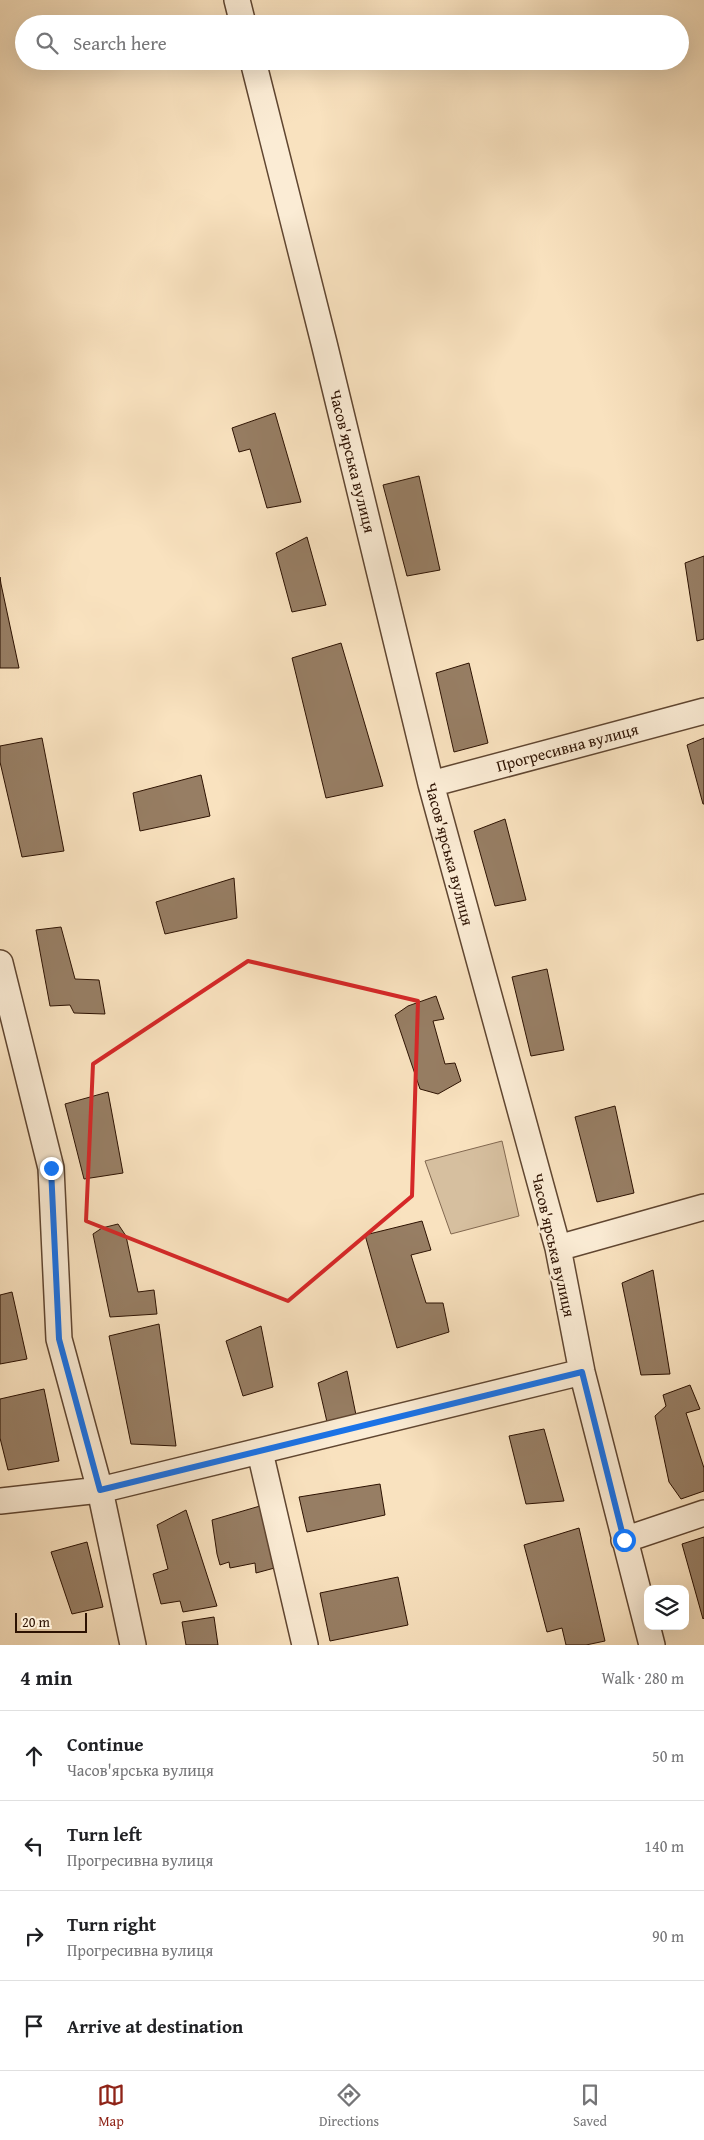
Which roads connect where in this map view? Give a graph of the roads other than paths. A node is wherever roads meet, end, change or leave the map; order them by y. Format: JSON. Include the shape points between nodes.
{"nodes":[{"id":1,"x":237,"y":0,"type":"edge"},
{"id":2,"x":241,"y":15,"type":"edge"},
{"id":3,"x":255,"y":70,"type":"edge"},
{"id":4,"x":704,"y":711,"type":"edge"},
{"id":5,"x":431,"y":784,"type":"junction"},
{"id":6,"x":0,"y":962,"type":"edge"},
{"id":7,"x":704,"y":1207,"type":"edge"},
{"id":8,"x":558,"y":1248,"type":"junction"},
{"id":9,"x":582,"y":1372,"type":"junction"},
{"id":10,"x":260,"y":1452,"type":"junction"},
{"id":11,"x":100,"y":1490,"type":"junction"},
{"id":12,"x":0,"y":1501,"type":"edge"},
{"id":13,"x":704,"y":1513,"type":"edge"},
{"id":14,"x":624,"y":1540,"type":"junction"},
{"id":15,"x":133,"y":1645,"type":"edge"},
{"id":16,"x":305,"y":1645,"type":"edge"},
{"id":17,"x":652,"y":1645,"type":"edge"}],
"edges":[{"from":1,"to":2,"type":"street"},
{"from":3,"to":5,"type":"street","name":"Часов'ярська вулиця"},
{"from":4,"to":5,"type":"street","name":"Прогресивна вулиця"},
{"from":5,"to":8,"type":"street","name":"Часов'ярська вулиця"},
{"from":6,"to":11,"type":"street","via":[[51,1168],[59,1339]]},
{"from":7,"to":8,"type":"street"},
{"from":8,"to":9,"type":"street","name":"Часов'ярська вулиця"},
{"from":9,"to":10,"type":"street"},
{"from":9,"to":14,"type":"street","name":"Часов'ярська вулиця"},
{"from":10,"to":11,"type":"street"},
{"from":10,"to":16,"type":"street"},
{"from":11,"to":12,"type":"street"},
{"from":11,"to":15,"type":"street"},
{"from":13,"to":14,"type":"street"},
{"from":14,"to":17,"type":"street","name":"Часов'ярська вулиця"}]}
